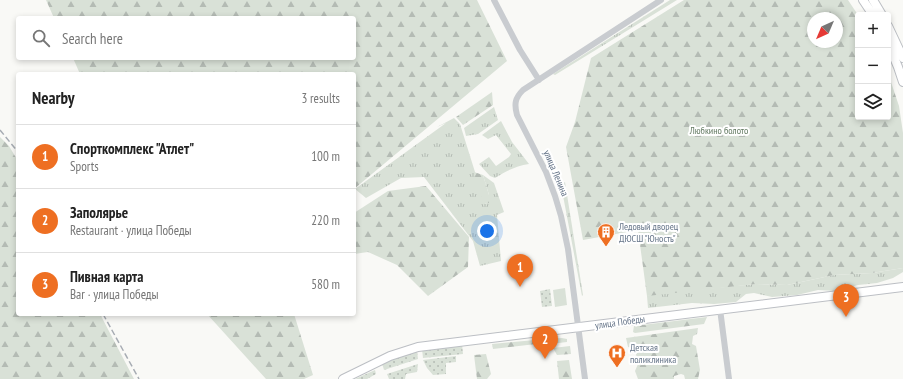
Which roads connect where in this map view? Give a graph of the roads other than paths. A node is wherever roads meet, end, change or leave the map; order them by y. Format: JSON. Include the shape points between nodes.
{"nodes":[{"id":1,"x":494,"y":0,"type":"edge"},
{"id":2,"x":661,"y":0,"type":"edge"},
{"id":3,"x":864,"y":0,"type":"edge"},
{"id":4,"x":873,"y":0,"type":"edge"},
{"id":5,"x":871,"y":12,"type":"edge"},
{"id":6,"x":880,"y":12,"type":"edge"},
{"id":7,"x":891,"y":34,"type":"edge"},
{"id":8,"x":891,"y":46,"type":"edge"},
{"id":9,"x":899,"y":55,"type":"edge"},
{"id":10,"x":539,"y":80,"type":"junction"},
{"id":11,"x":903,"y":82,"type":"edge"},
{"id":12,"x":903,"y":287,"type":"edge"},
{"id":13,"x":720,"y":309,"type":"junction"},
{"id":14,"x":579,"y":328,"type":"junction"},
{"id":15,"x":343,"y":379,"type":"edge"},
{"id":16,"x":585,"y":379,"type":"edge"},
{"id":17,"x":729,"y":379,"type":"edge"}],
"edges":[{"from":1,"to":10,"type":"street"},
{"from":2,"to":10,"type":"street","name":"улица Ленина"},
{"from":3,"to":5,"type":"main road"},
{"from":4,"to":6,"type":"main road"},
{"from":7,"to":9,"type":"main road"},
{"from":8,"to":9,"type":"main road"},
{"from":9,"to":11,"type":"main road"},
{"from":10,"to":14,"type":"street","name":"улица Ленина","via":[[518,95],[515,104],[517,115],[555,196],[561,216]]},
{"from":12,"to":13,"type":"main road","name":"улица Победы"},
{"from":13,"to":14,"type":"main road","name":"улица Победы"},
{"from":13,"to":17,"type":"street"},
{"from":14,"to":15,"type":"main road","name":"улица Победы","via":[[418,347],[390,356]]},
{"from":14,"to":16,"type":"street","name":"улица Ленина"}]}
